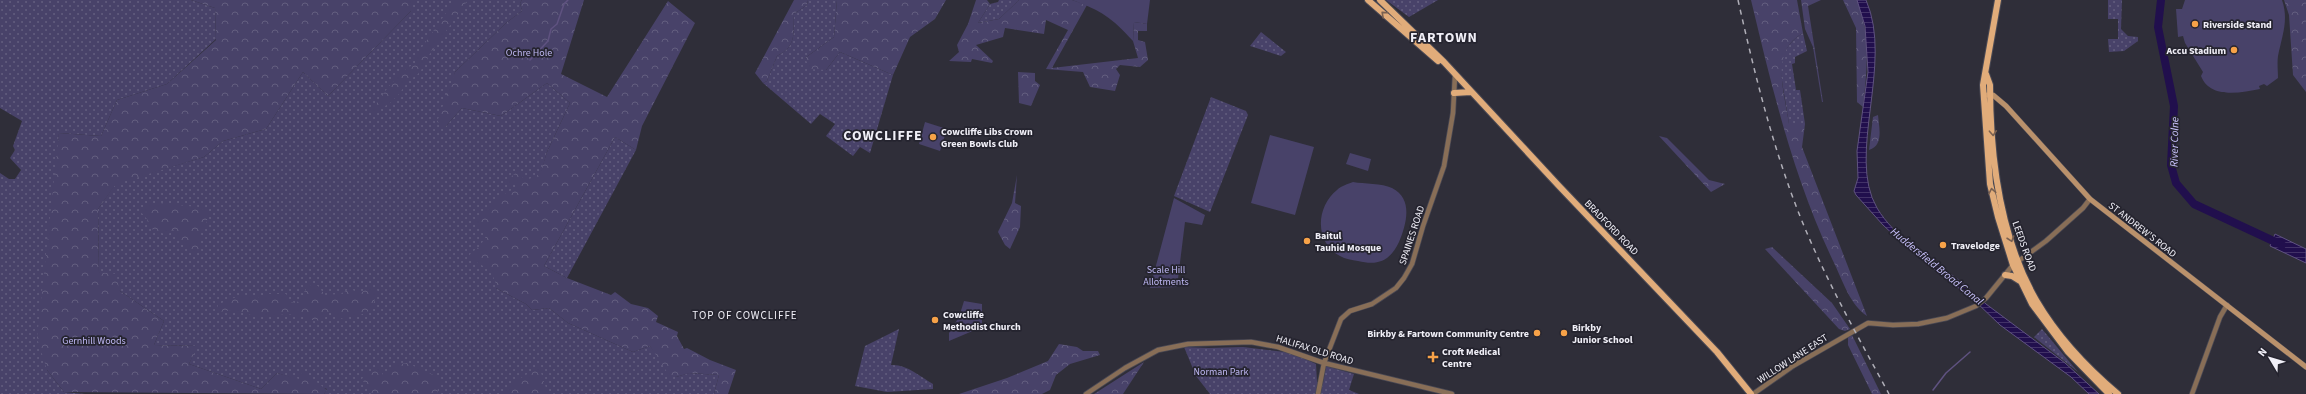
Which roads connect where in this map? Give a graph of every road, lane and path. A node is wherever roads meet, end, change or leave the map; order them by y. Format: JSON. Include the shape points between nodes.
{"nodes":[{"id":1,"x":1368,"y":0,"type":"edge"},
{"id":2,"x":1380,"y":0,"type":"edge"},
{"id":3,"x":1998,"y":0,"type":"edge"},
{"id":4,"x":1455,"y":75,"type":"junction"},
{"id":5,"x":1471,"y":92,"type":"junction"},
{"id":6,"x":1454,"y":93,"type":"junction"},
{"id":7,"x":1987,"y":94,"type":"junction"},
{"id":8,"x":2090,"y":199,"type":"junction"},
{"id":9,"x":2099,"y":206,"type":"junction"},
{"id":10,"x":2083,"y":208,"type":"junction"},
{"id":11,"x":2019,"y":260,"type":"junction"},
{"id":12,"x":2013,"y":265,"type":"junction"},
{"id":13,"x":2005,"y":275,"type":"junction"},
{"id":14,"x":2020,"y":281,"type":"junction"},
{"id":15,"x":2227,"y":305,"type":"junction"},
{"id":16,"x":1324,"y":363,"type":"junction"},
{"id":17,"x":2306,"y":367,"type":"edge"},
{"id":18,"x":1086,"y":394,"type":"edge"},
{"id":19,"x":1318,"y":394,"type":"edge"},
{"id":20,"x":1452,"y":394,"type":"edge"},
{"id":21,"x":1752,"y":394,"type":"edge"},
{"id":22,"x":2109,"y":394,"type":"edge"},
{"id":23,"x":2118,"y":394,"type":"edge"},
{"id":24,"x":2192,"y":394,"type":"edge"}],
"edges":[{"from":4,"to":1,"type":"main road","one_way":true},
{"from":2,"to":4,"type":"main road"},
{"from":3,"to":7,"type":"main road","name":"LEEDS ROAD","via":[[1986,74],[1983,79]]},
{"from":4,"to":5,"type":"main road","name":"BRADFORD ROAD"},
{"from":4,"to":6,"type":"street","name":"SPAINES ROAD"},
{"from":5,"to":6,"type":"main road"},
{"from":5,"to":21,"type":"main road","name":"BRADFORD ROAD","via":[[1718,352]]},
{"from":6,"to":16,"type":"street","name":"SPAINES ROAD","via":[[1451,134],[1444,166],[1412,264],[1402,282],[1385,296],[1346,314]]},
{"from":7,"to":8,"type":"main road","name":"ST ANDREW'S ROAD","via":[[2006,106]]},
{"from":7,"to":11,"type":"main road","name":"LEEDS ROAD","one_way":true,"via":[[2000,202]]},
{"from":12,"to":7,"type":"main road","name":"LEEDS ROAD","one_way":true,"via":[[1990,184]]},
{"from":8,"to":9,"type":"main road","name":"ST ANDREW'S ROAD"},
{"from":8,"to":10,"type":"street","name":"WILLOW LANE EAST"},
{"from":9,"to":10,"type":"street","via":[[2093,204]]},
{"from":9,"to":15,"type":"main road","name":"ST ANDREW'S ROAD"},
{"from":10,"to":11,"type":"street","name":"WILLOW LANE EAST","via":[[2033,252]]},
{"from":11,"to":12,"type":"street","name":"WILLOW LANE EAST"},
{"from":11,"to":23,"type":"main road","name":"LEEDS ROAD","via":[[2043,310],[2075,351]]},
{"from":12,"to":13,"type":"street","name":"WILLOW LANE EAST"},
{"from":12,"to":14,"type":"main road","name":"LEEDS ROAD"},
{"from":13,"to":14,"type":"main road"},
{"from":13,"to":21,"type":"street","name":"WILLOW LANE EAST","via":[[1976,306],[1947,318],[1918,324],[1868,323],[1793,366]]},
{"from":14,"to":22,"type":"main road","name":"LEEDS ROAD","via":[[2042,318],[2068,352]]},
{"from":15,"to":17,"type":"main road","name":"ST ANDREW'S ROAD"},
{"from":15,"to":24,"type":"street","via":[[2220,317]]},
{"from":16,"to":18,"type":"street","name":"HALIFAX OLD ROAD","via":[[1262,343],[1188,344],[1158,350]]},
{"from":16,"to":19,"type":"street","name":"SPAINES ROAD"},
{"from":16,"to":20,"type":"street","name":"HALIFAX OLD ROAD"}]}
